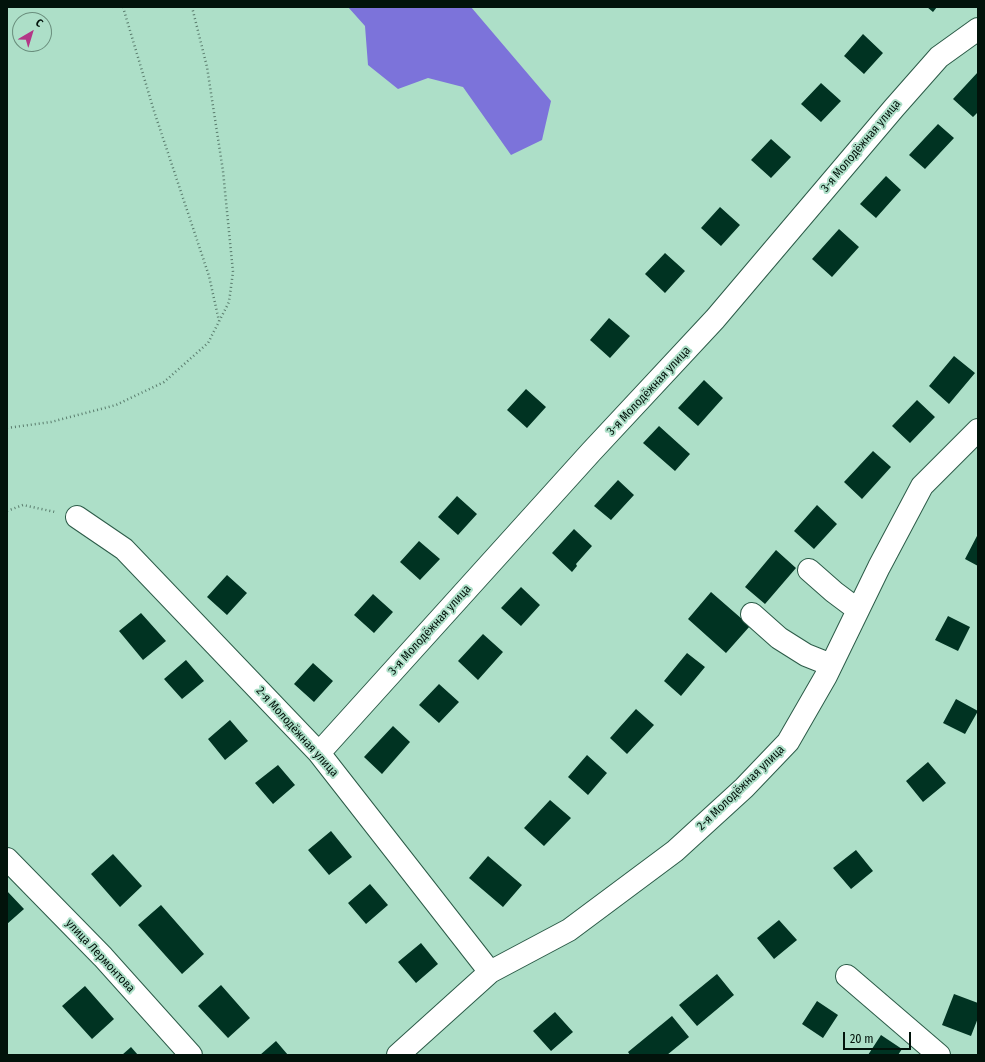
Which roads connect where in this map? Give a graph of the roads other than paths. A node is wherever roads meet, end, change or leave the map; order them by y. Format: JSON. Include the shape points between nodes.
{"nodes":[{"id":1,"x":978,"y":29,"type":"edge"},
{"id":2,"x":978,"y":430,"type":"edge"},
{"id":3,"x":77,"y":517,"type":"road end"},
{"id":4,"x":809,"y":570,"type":"dead end"},
{"id":5,"x":858,"y":610,"type":"junction"},
{"id":6,"x":752,"y":614,"type":"dead end"},
{"id":7,"x":831,"y":665,"type":"junction"},
{"id":8,"x":319,"y":753,"type":"junction"},
{"id":9,"x":7,"y":859,"type":"edge"},
{"id":10,"x":490,"y":972,"type":"junction"},
{"id":11,"x":847,"y":976,"type":"dead end"},
{"id":12,"x":191,"y":1055,"type":"edge"},
{"id":13,"x":398,"y":1055,"type":"edge"},
{"id":14,"x":939,"y":1055,"type":"edge"}],
"edges":[{"from":1,"to":8,"type":"street","name":"3-я Молодёжная улица","via":[[938,56],[715,319]]},
{"from":2,"to":5,"type":"street","name":"2-я Молодёжная улица","via":[[922,486]]},
{"from":3,"to":8,"type":"street","name":"2-я Молодёжная улица","via":[[124,549]]},
{"from":4,"to":5,"type":"street"},
{"from":5,"to":7,"type":"street","name":"2-я Молодёжная улица"},
{"from":6,"to":7,"type":"street","via":[[779,638],[806,655]]},
{"from":7,"to":10,"type":"street","name":"2-я Молодёжная улица","via":[[788,742],[744,788],[675,851],[570,930]]},
{"from":8,"to":10,"type":"street","name":"2-я Молодёжная улица"},
{"from":9,"to":12,"type":"street","name":"улица Лермонтова","via":[[103,957]]},
{"from":10,"to":13,"type":"street","name":"2-я Молодёжная улица"},
{"from":11,"to":14,"type":"street"}]}
